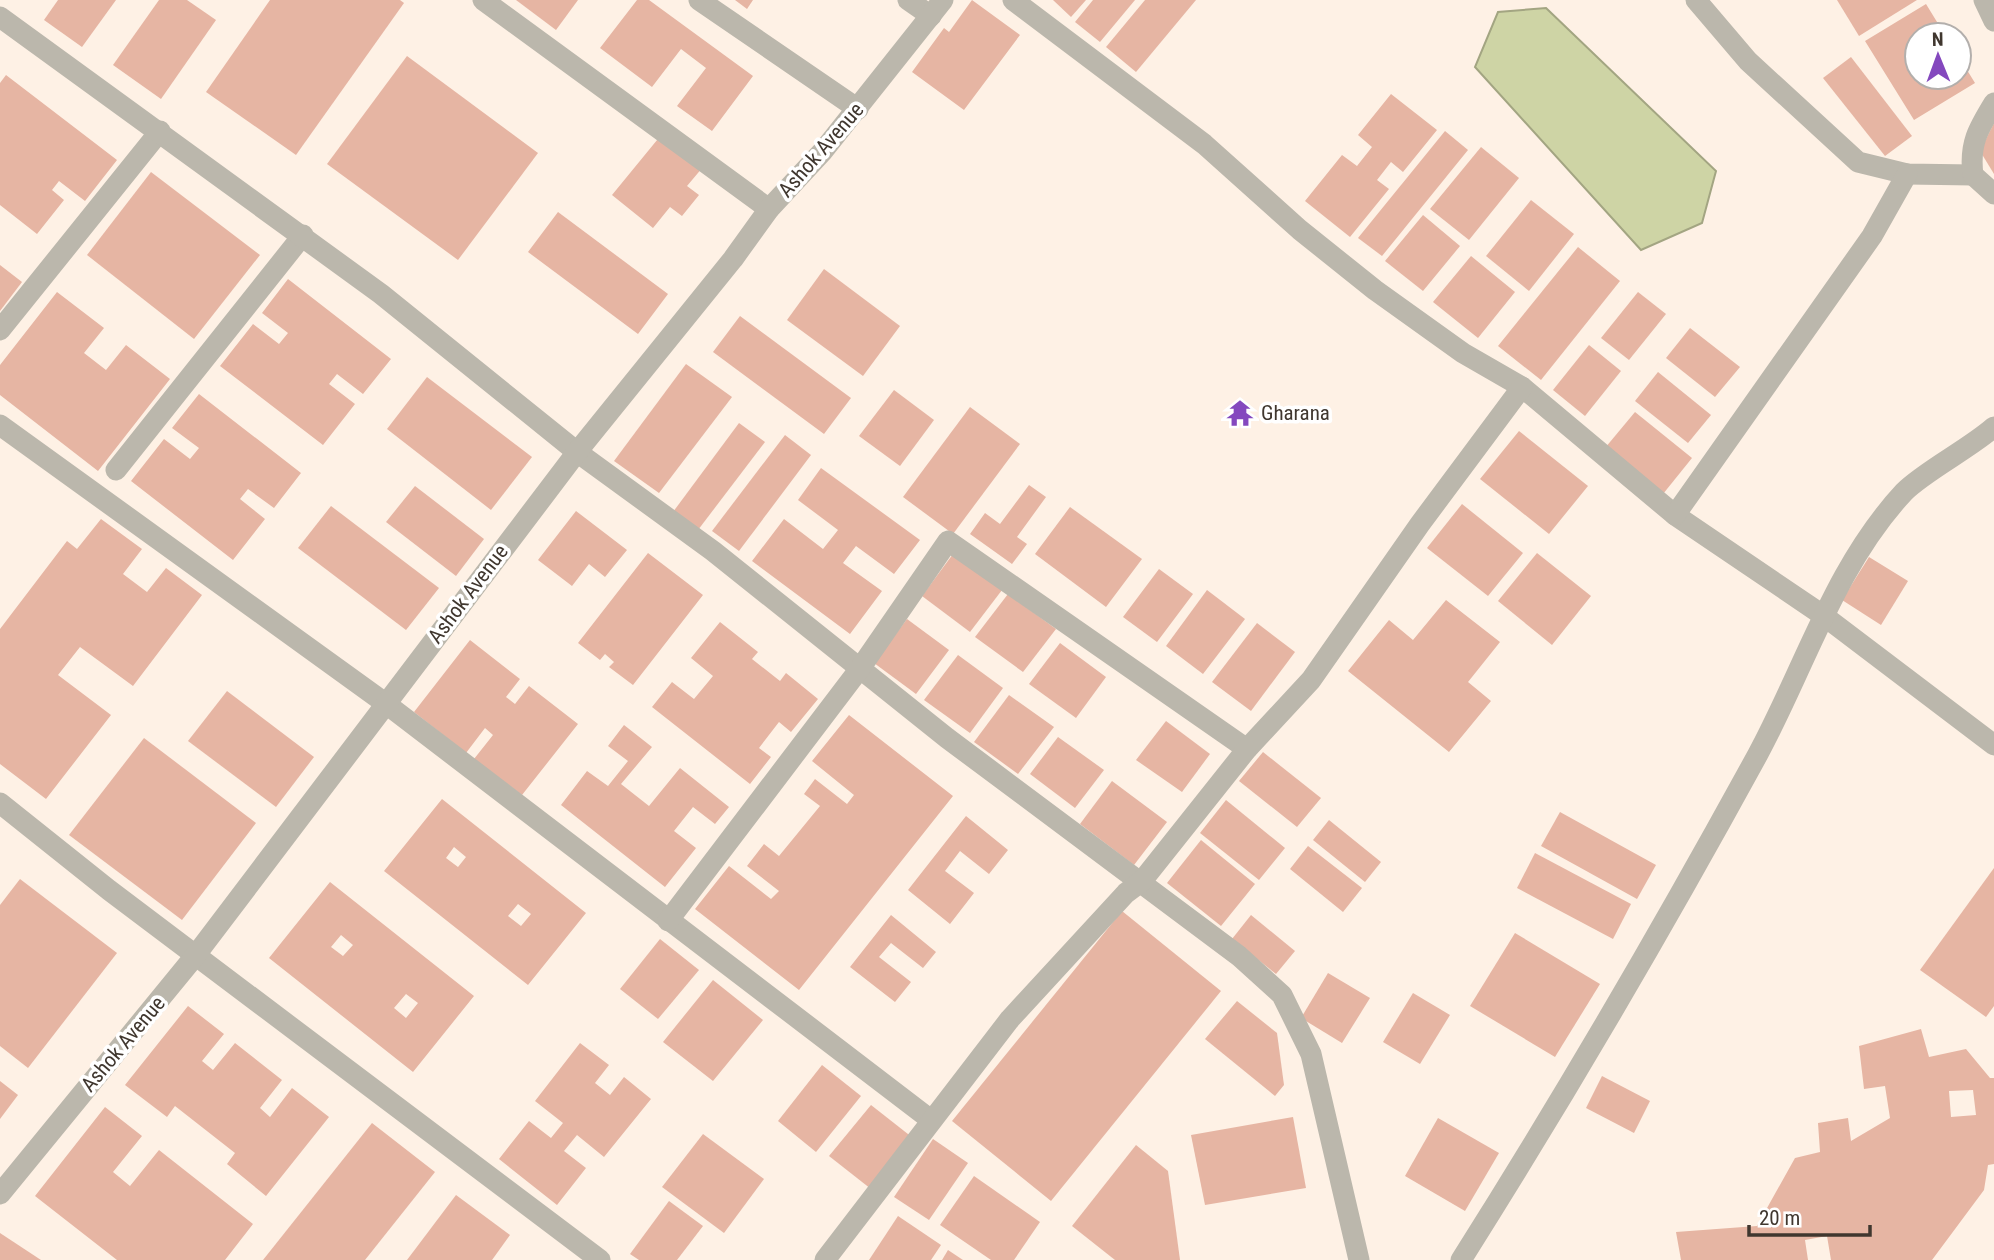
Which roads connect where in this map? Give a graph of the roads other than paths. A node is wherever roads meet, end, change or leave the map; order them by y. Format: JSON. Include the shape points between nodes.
{"nodes":[{"id":1,"x":483,"y":0,"type":"edge"},
{"id":2,"x":699,"y":0,"type":"edge"},
{"id":3,"x":908,"y":0,"type":"edge"},
{"id":4,"x":1013,"y":0,"type":"edge"},
{"id":5,"x":1696,"y":0,"type":"edge"},
{"id":6,"x":1983,"y":0,"type":"edge"},
{"id":7,"x":937,"y":8,"type":"edge"},
{"id":8,"x":0,"y":17,"type":"edge"},
{"id":9,"x":1994,"y":21,"type":"edge"},
{"id":10,"x":1994,"y":103,"type":"edge"},
{"id":11,"x":858,"y":109,"type":"junction"},
{"id":12,"x":160,"y":131,"type":"junction"},
{"id":13,"x":1907,"y":174,"type":"junction"},
{"id":14,"x":1973,"y":175,"type":"junction"},
{"id":15,"x":1994,"y":194,"type":"edge"},
{"id":16,"x":769,"y":209,"type":"junction"},
{"id":17,"x":303,"y":235,"type":"junction"},
{"id":18,"x":0,"y":330,"type":"edge"},
{"id":19,"x":1522,"y":387,"type":"junction"},
{"id":20,"x":0,"y":425,"type":"edge"},
{"id":21,"x":1994,"y":427,"type":"edge"},
{"id":22,"x":577,"y":452,"type":"junction"},
{"id":23,"x":116,"y":470,"type":"dead end"},
{"id":24,"x":1675,"y":515,"type":"junction"},
{"id":25,"x":1824,"y":616,"type":"junction"},
{"id":26,"x":861,"y":667,"type":"junction"},
{"id":27,"x":385,"y":703,"type":"junction"},
{"id":28,"x":1994,"y":745,"type":"edge"},
{"id":29,"x":1247,"y":749,"type":"junction"},
{"id":30,"x":0,"y":803,"type":"edge"},
{"id":31,"x":1142,"y":881,"type":"junction"},
{"id":32,"x":668,"y":921,"type":"junction"},
{"id":33,"x":195,"y":956,"type":"junction"},
{"id":34,"x":931,"y":1120,"type":"junction"},
{"id":35,"x":0,"y":1194,"type":"edge"},
{"id":36,"x":600,"y":1260,"type":"edge"},
{"id":37,"x":825,"y":1260,"type":"edge"},
{"id":38,"x":1359,"y":1260,"type":"edge"},
{"id":39,"x":1461,"y":1260,"type":"edge"}],
"edges":[{"from":1,"to":16,"type":"street"},
{"from":2,"to":11,"type":"street"},
{"from":3,"to":7,"type":"street"},
{"from":4,"to":19,"type":"street","via":[[1204,144],[1375,290],[1463,353]]},
{"from":5,"to":13,"type":"street","via":[[1748,61],[1858,162]]},
{"from":6,"to":9,"type":"street"},
{"from":7,"to":11,"type":"street","name":"Ashok Avenue"},
{"from":8,"to":12,"type":"street"},
{"from":10,"to":14,"type":"street","via":[[1975,133],[1970,153]]},
{"from":11,"to":16,"type":"street","name":"Ashok Avenue"},
{"from":12,"to":17,"type":"street"},
{"from":12,"to":18,"type":"street"},
{"from":13,"to":14,"type":"street"},
{"from":13,"to":24,"type":"street","via":[[1872,236]]},
{"from":14,"to":15,"type":"street"},
{"from":16,"to":22,"type":"street","name":"Ashok Avenue"},
{"from":17,"to":22,"type":"street"},
{"from":17,"to":23,"type":"street"},
{"from":19,"to":24,"type":"street"},
{"from":19,"to":29,"type":"street","via":[[1311,680]]},
{"from":20,"to":27,"type":"street"},
{"from":21,"to":25,"type":"street","via":[[1906,490],[1867,541]]},
{"from":22,"to":26,"type":"street"},
{"from":22,"to":27,"type":"street","name":"Ashok Avenue"},
{"from":24,"to":25,"type":"street"},
{"from":25,"to":28,"type":"street"},
{"from":25,"to":39,"type":"street","via":[[1760,750],[1676,904]]},
{"from":26,"to":29,"type":"street","via":[[948,541]]},
{"from":26,"to":31,"type":"street","via":[[947,738]]},
{"from":26,"to":32,"type":"street"},
{"from":27,"to":32,"type":"street"},
{"from":27,"to":33,"type":"street","name":"Ashok Avenue"},
{"from":29,"to":31,"type":"street"},
{"from":30,"to":33,"type":"street"},
{"from":31,"to":34,"type":"street","via":[[1126,892],[1010,1019]]},
{"from":31,"to":38,"type":"street","via":[[1282,995],[1311,1054]]},
{"from":32,"to":34,"type":"street"},
{"from":33,"to":35,"type":"street","name":"Ashok Avenue"},
{"from":33,"to":36,"type":"street"},
{"from":34,"to":37,"type":"street"}]}
